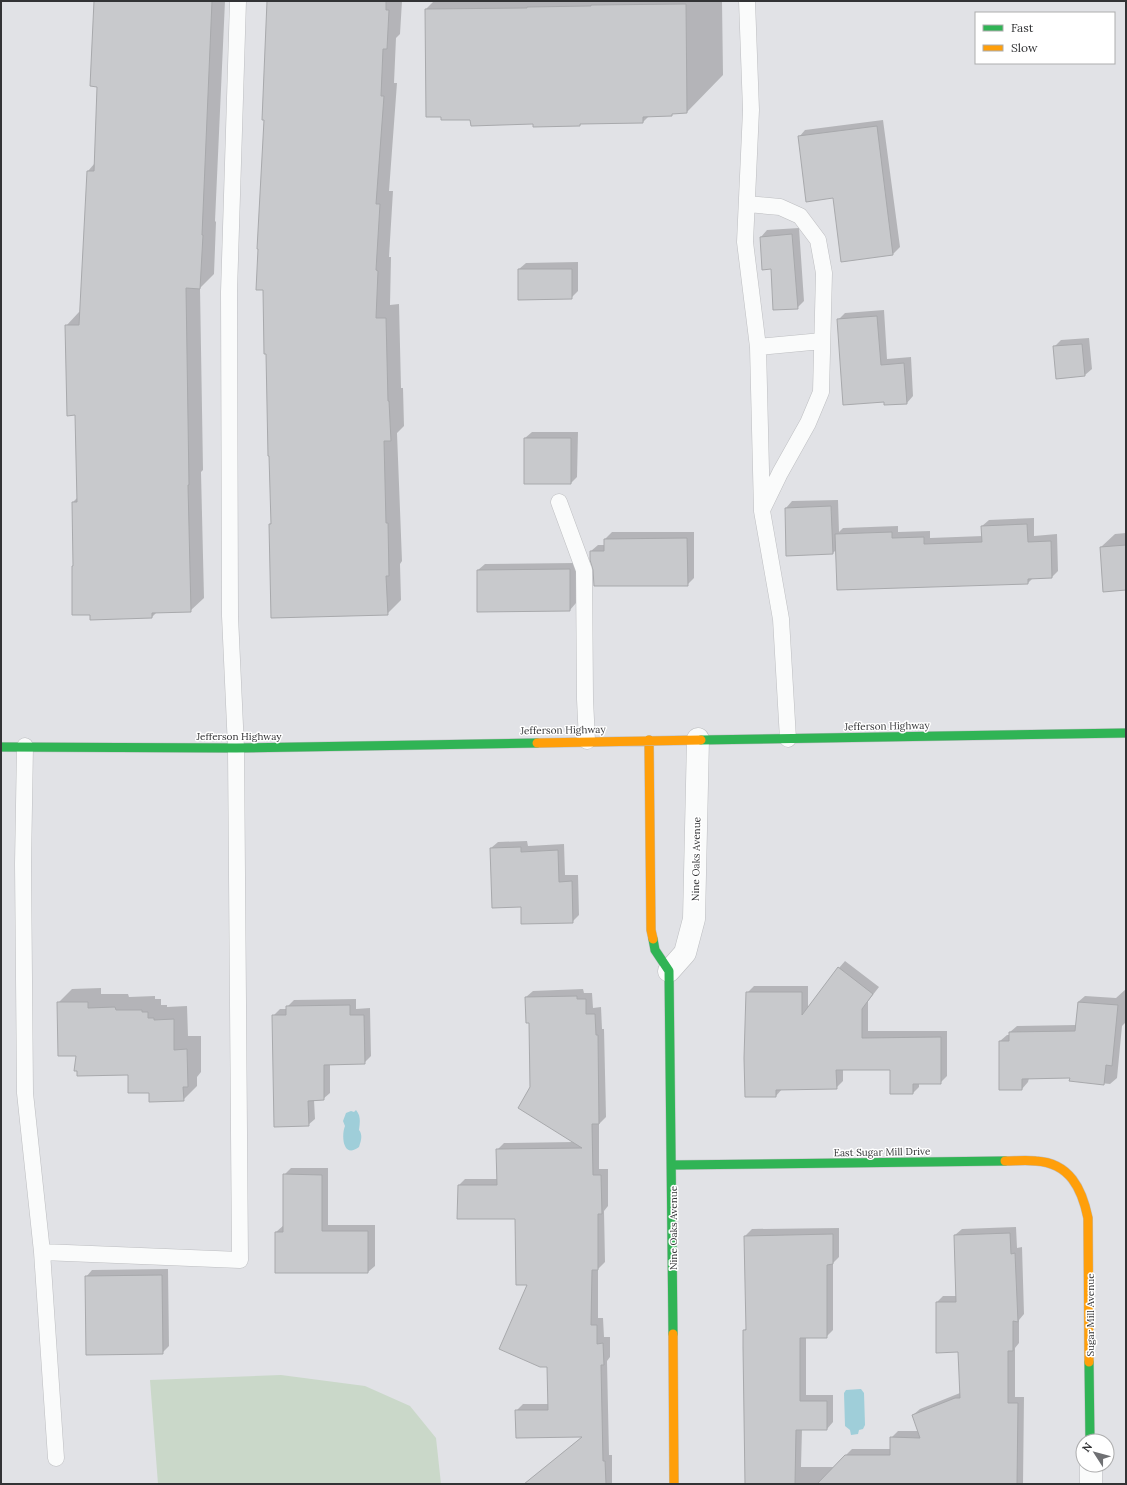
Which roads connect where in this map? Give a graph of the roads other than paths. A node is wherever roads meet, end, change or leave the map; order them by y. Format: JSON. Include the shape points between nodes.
{"nodes":[{"id":1,"x":238,"y":1,"type":"edge"},
{"id":2,"x":747,"y":1,"type":"edge"},
{"id":3,"x":747,"y":204,"type":"junction"},
{"id":4,"x":822,"y":341,"type":"junction"},
{"id":5,"x":758,"y":347,"type":"junction"},
{"id":6,"x":559,"y":502,"type":"dead end"},
{"id":7,"x":762,"y":511,"type":"junction"},
{"id":8,"x":1126,"y":733,"type":"edge"},
{"id":9,"x":698,"y":739,"type":"junction"},
{"id":10,"x":788,"y":739,"type":"junction"},
{"id":11,"x":649,"y":740,"type":"junction"},
{"id":12,"x":587,"y":741,"type":"junction"},
{"id":13,"x":25,"y":746,"type":"junction"},
{"id":14,"x":1,"y":747,"type":"edge"},
{"id":15,"x":236,"y":748,"type":"junction"},
{"id":16,"x":669,"y":971,"type":"junction"},
{"id":17,"x":672,"y":1165,"type":"junction"},
{"id":18,"x":1081,"y":1190,"type":"joint"},
{"id":19,"x":42,"y":1252,"type":"junction"},
{"id":20,"x":1090,"y":1433,"type":"edge"},
{"id":21,"x":56,"y":1458,"type":"dead end"},
{"id":22,"x":1091,"y":1473,"type":"edge"},
{"id":23,"x":674,"y":1484,"type":"edge"},
{"id":24,"x":1091,"y":1484,"type":"edge"}],
"edges":[{"from":1,"to":15,"type":"lane","via":[[229,292],[230,616]]},
{"from":2,"to":3,"type":"lane","via":[[751,110]]},
{"from":3,"to":4,"type":"lane","via":[[780,207],[800,216],[818,240],[824,273]]},
{"from":3,"to":5,"type":"lane","via":[[745,242]]},
{"from":4,"to":5,"type":"lane"},
{"from":4,"to":7,"type":"lane","via":[[820,392],[808,424]]},
{"from":5,"to":7,"type":"lane"},
{"from":6,"to":12,"type":"lane","via":[[584,570]]},
{"from":7,"to":10,"type":"lane","via":[[781,619]]},
{"from":8,"to":10,"type":"street","name":"Jefferson Highway"},
{"from":9,"to":10,"type":"street","name":"Jefferson Highway"},
{"from":9,"to":11,"type":"street","name":"Jefferson Highway"},
{"from":9,"to":16,"type":"street","name":"Nine Oaks Avenue","via":[[694,919],[684,953]]},
{"from":11,"to":12,"type":"street","name":"Jefferson Highway"},
{"from":11,"to":16,"type":"street","via":[[651,930],[655,950]]},
{"from":12,"to":15,"type":"street","name":"Jefferson Highway"},
{"from":13,"to":14,"type":"street","name":"Jefferson Highway"},
{"from":13,"to":15,"type":"street","name":"Jefferson Highway"},
{"from":13,"to":19,"type":"lane","via":[[25,1093]]},
{"from":15,"to":19,"type":"lane","via":[[240,1260]]},
{"from":16,"to":17,"type":"street","name":"Nine Oaks Avenue"},
{"from":17,"to":18,"type":"street","name":"East Sugar Mill Drive","via":[[1038,1161],[1049,1162],[1068,1173]]},
{"from":17,"to":23,"type":"street","name":"Nine Oaks Avenue"},
{"from":18,"to":20,"type":"street","name":"Sugar Mill Avenue","via":[[1089,1235]]},
{"from":19,"to":21,"type":"lane"},
{"from":22,"to":24,"type":"street"}]}
